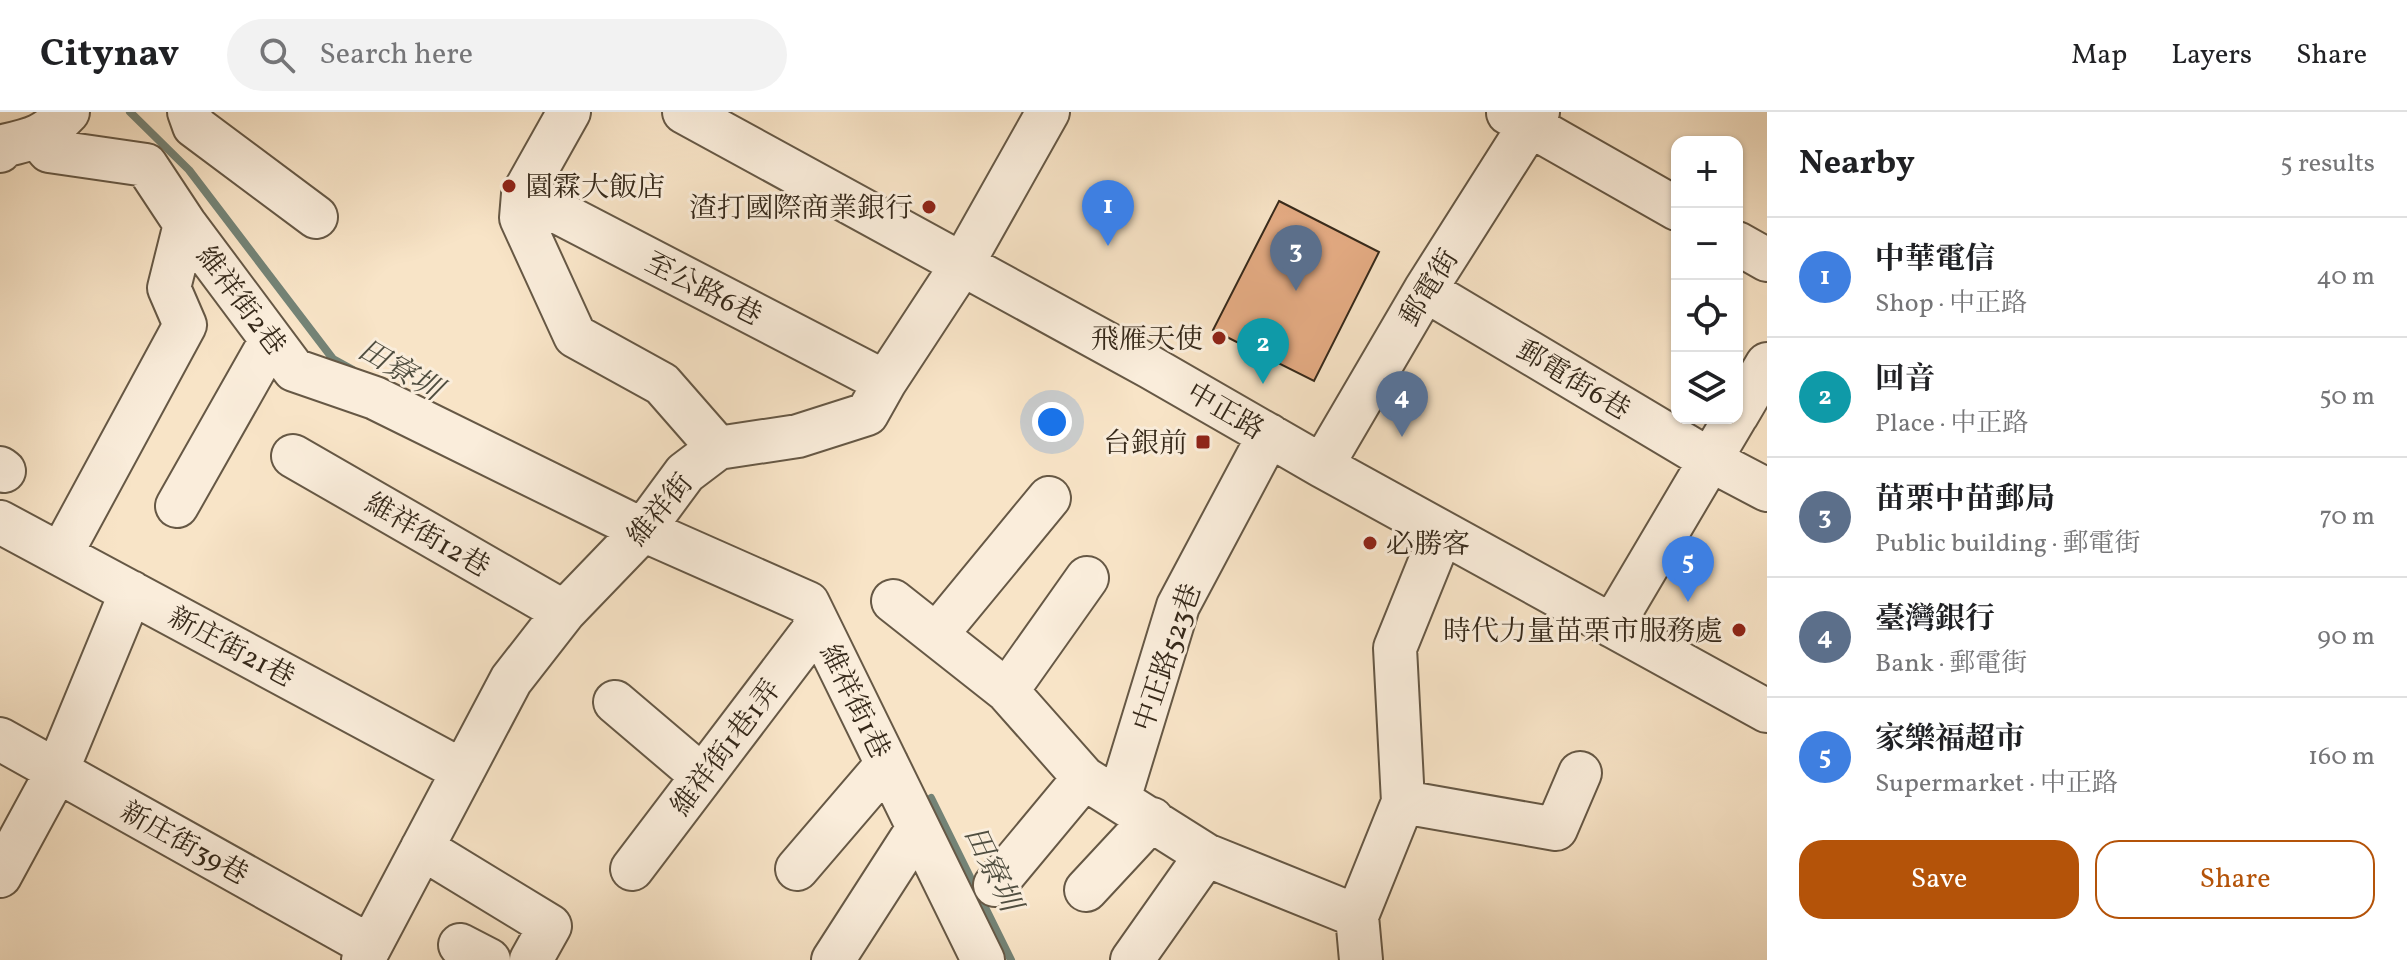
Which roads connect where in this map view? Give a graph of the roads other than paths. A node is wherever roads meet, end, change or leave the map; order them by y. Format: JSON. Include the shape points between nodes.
{"nodes":[{"id":1,"x":569,"y":112,"type":"edge"},
{"id":2,"x":684,"y":112,"type":"edge"},
{"id":3,"x":1048,"y":112,"type":"edge"},
{"id":4,"x":1525,"y":117,"type":"edge"},
{"id":5,"x":191,"y":119,"type":"edge"},
{"id":6,"x":27,"y":137,"type":"edge"},
{"id":7,"x":146,"y":165,"type":"junction"},
{"id":8,"x":523,"y":194,"type":"junction"},
{"id":9,"x":1675,"y":208,"type":"edge"},
{"id":10,"x":316,"y":217,"type":"dead end"},
{"id":11,"x":185,"y":224,"type":"junction"},
{"id":12,"x":1743,"y":246,"type":"edge"},
{"id":13,"x":1767,"y":260,"type":"edge"},
{"id":14,"x":963,"y":263,"type":"junction"},
{"id":15,"x":1425,"y":290,"type":"junction"},
{"id":16,"x":271,"y":340,"type":"junction"},
{"id":17,"x":1767,"y":364,"type":"edge"},
{"id":18,"x":885,"y":382,"type":"junction"},
{"id":19,"x":1743,"y":404,"type":"edge"},
{"id":20,"x":1731,"y":424,"type":"edge"},
{"id":21,"x":1269,"y":435,"type":"junction"},
{"id":22,"x":718,"y":448,"type":"junction"},
{"id":23,"x":293,"y":456,"type":"dead end"},
{"id":24,"x":1710,"y":460,"type":"junction"},
{"id":25,"x":1322,"y":466,"type":"junction"},
{"id":26,"x":1767,"y":490,"type":"edge"},
{"id":27,"x":1049,"y":498,"type":"dead end"},
{"id":28,"x":177,"y":506,"type":"dead end"},
{"id":29,"x":0,"y":522,"type":"edge"},
{"id":30,"x":643,"y":530,"type":"junction"},
{"id":31,"x":1442,"y":532,"type":"junction"},
{"id":32,"x":61,"y":554,"type":"junction"},
{"id":33,"x":1087,"y":578,"type":"dead end"},
{"id":34,"x":131,"y":592,"type":"junction"},
{"id":35,"x":893,"y":601,"type":"dead end"},
{"id":36,"x":564,"y":612,"type":"junction"},
{"id":37,"x":818,"y":624,"type":"junction"},
{"id":38,"x":1612,"y":626,"type":"junction"},
{"id":39,"x":937,"y":634,"type":"junction"},
{"id":40,"x":1007,"y":691,"type":"junction"},
{"id":41,"x":615,"y":702,"type":"dead end"},
{"id":42,"x":1767,"y":711,"type":"edge"},
{"id":43,"x":0,"y":739,"type":"edge"},
{"id":44,"x":887,"y":764,"type":"junction"},
{"id":45,"x":57,"y":771,"type":"junction"},
{"id":46,"x":463,"y":771,"type":"junction"},
{"id":47,"x":1580,"y":773,"type":"dead end"},
{"id":48,"x":702,"y":776,"type":"junction"},
{"id":49,"x":1118,"y":799,"type":"junction"},
{"id":50,"x":1403,"y":802,"type":"junction"},
{"id":51,"x":918,"y":828,"type":"junction"},
{"id":52,"x":422,"y":848,"type":"junction"},
{"id":53,"x":1206,"y":855,"type":"junction"},
{"id":54,"x":632,"y":869,"type":"dead end"},
{"id":55,"x":797,"y":869,"type":"dead end"},
{"id":56,"x":0,"y":876,"type":"edge"},
{"id":57,"x":995,"y":885,"type":"dead end"},
{"id":58,"x":1086,"y":890,"type":"dead end"},
{"id":59,"x":1357,"y":916,"type":"junction"},
{"id":60,"x":367,"y":953,"type":"edge"},
{"id":61,"x":531,"y":960,"type":"edge"},
{"id":62,"x":833,"y":960,"type":"edge"},
{"id":63,"x":983,"y":960,"type":"edge"},
{"id":64,"x":1132,"y":960,"type":"edge"},
{"id":65,"x":1361,"y":960,"type":"edge"}],
"edges":[{"from":1,"to":8,"type":"street"},
{"from":2,"to":14,"type":"street","name":"中正路"},
{"from":3,"to":14,"type":"street","name":"維祥街"},
{"from":4,"to":9,"type":"street"},
{"from":4,"to":15,"type":"street","name":"郵電街"},
{"from":5,"to":7,"type":"street"},
{"from":5,"to":10,"type":"street"},
{"from":6,"to":7,"type":"street","via":[[49,151]]},
{"from":7,"to":11,"type":"street","name":"維祥街2巷"},
{"from":8,"to":18,"type":"street","name":"至公路6巷"},
{"from":8,"to":22,"type":"street","via":[[521,218],[575,336],[662,384]]},
{"from":11,"to":16,"type":"street","name":"維祥街2巷"},
{"from":11,"to":32,"type":"street","via":[[169,288],[185,325]]},
{"from":12,"to":13,"type":"street"},
{"from":14,"to":18,"type":"street","name":"維祥街"},
{"from":14,"to":21,"type":"street","name":"中正路"},
{"from":15,"to":24,"type":"street","name":"郵電街6巷"},
{"from":15,"to":25,"type":"street","name":"郵電街"},
{"from":16,"to":28,"type":"street"},
{"from":16,"to":30,"type":"street","name":"維祥街2巷","via":[[294,370],[375,398]]},
{"from":17,"to":19,"type":"street"},
{"from":18,"to":22,"type":"street","name":"維祥街","via":[[867,414],[798,436]]},
{"from":20,"to":24,"type":"street"},
{"from":21,"to":25,"type":"street","name":"中正路"},
{"from":21,"to":49,"type":"street","name":"中正路523巷","via":[[1178,606]]},
{"from":22,"to":30,"type":"street","name":"維祥街","via":[[685,473]]},
{"from":23,"to":36,"type":"street","name":"維祥街12巷"},
{"from":24,"to":26,"type":"street","name":"郵電街6巷"},
{"from":24,"to":38,"type":"street"},
{"from":25,"to":31,"type":"street","name":"中正路"},
{"from":27,"to":39,"type":"street"},
{"from":29,"to":32,"type":"street","name":"新庄街21巷"},
{"from":30,"to":36,"type":"street","name":"維祥街"},
{"from":30,"to":37,"type":"street","name":"維祥街1巷","via":[[808,603]]},
{"from":31,"to":38,"type":"street","name":"中正路"},
{"from":31,"to":50,"type":"street","via":[[1395,648]]},
{"from":32,"to":34,"type":"street","name":"新庄街21巷"},
{"from":33,"to":40,"type":"street"},
{"from":34,"to":45,"type":"street"},
{"from":34,"to":46,"type":"street","name":"新庄街21巷"},
{"from":35,"to":39,"type":"street"},
{"from":36,"to":46,"type":"street","name":"維祥街","via":[[511,680]]},
{"from":37,"to":44,"type":"street","name":"維祥街1巷"},
{"from":37,"to":48,"type":"street","name":"維祥街1巷1弄"},
{"from":38,"to":42,"type":"street","name":"中正路"},
{"from":39,"to":40,"type":"street"},
{"from":40,"to":49,"type":"street"},
{"from":41,"to":48,"type":"street"},
{"from":43,"to":45,"type":"street","name":"新庄街39巷"},
{"from":44,"to":51,"type":"street","name":"維祥街1巷"},
{"from":44,"to":55,"type":"street"},
{"from":45,"to":56,"type":"street"},
{"from":45,"to":60,"type":"street","name":"新庄街39巷"},
{"from":46,"to":52,"type":"street","name":"維祥街"},
{"from":47,"to":50,"type":"street","via":[[1556,829]]},
{"from":48,"to":54,"type":"street","name":"維祥街1巷1弄"},
{"from":49,"to":53,"type":"street"},
{"from":49,"to":57,"type":"street"},
{"from":49,"to":58,"type":"street"},
{"from":50,"to":59,"type":"street"},
{"from":51,"to":62,"type":"street"},
{"from":51,"to":63,"type":"street","name":"維祥街1巷"},
{"from":52,"to":60,"type":"street","name":"維祥街"},
{"from":52,"to":61,"type":"street","via":[[550,926]]},
{"from":53,"to":59,"type":"street"},
{"from":53,"to":64,"type":"street"},
{"from":59,"to":65,"type":"street"}]}
